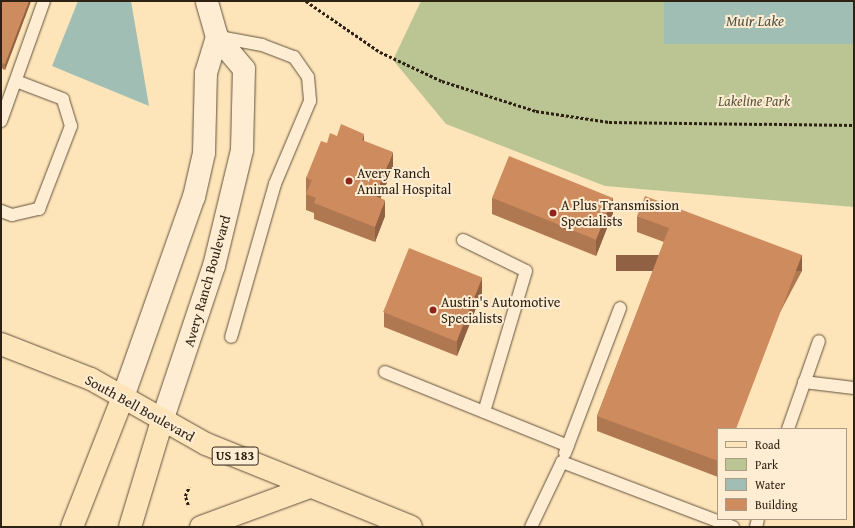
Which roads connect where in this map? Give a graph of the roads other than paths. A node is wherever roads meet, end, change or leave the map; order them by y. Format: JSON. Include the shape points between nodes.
{"nodes":[{"id":1,"x":44,"y":1,"type":"edge"},
{"id":2,"x":207,"y":1,"type":"edge"},
{"id":3,"x":217,"y":37,"type":"junction"},
{"id":4,"x":16,"y":81,"type":"junction"},
{"id":5,"x":1,"y":121,"type":"edge"},
{"id":6,"x":1,"y":211,"type":"edge"},
{"id":7,"x":463,"y":240,"type":"dead end"},
{"id":8,"x":620,"y":308,"type":"dead end"},
{"id":9,"x":231,"y":337,"type":"dead end"},
{"id":10,"x":819,"y":341,"type":"dead end"},
{"id":11,"x":1,"y":344,"type":"edge"},
{"id":12,"x":385,"y":372,"type":"dead end"},
{"id":13,"x":804,"y":382,"type":"junction"},
{"id":14,"x":854,"y":388,"type":"edge"},
{"id":15,"x":123,"y":397,"type":"junction"},
{"id":16,"x":484,"y":412,"type":"junction"},
{"id":17,"x":162,"y":421,"type":"junction"},
{"id":18,"x":788,"y":428,"type":"edge"},
{"id":19,"x":568,"y":446,"type":"junction"},
{"id":20,"x":562,"y":462,"type":"junction"},
{"id":21,"x":310,"y":487,"type":"junction"},
{"id":22,"x":72,"y":527,"type":"edge"},
{"id":23,"x":130,"y":527,"type":"edge"},
{"id":24,"x":202,"y":527,"type":"edge"},
{"id":25,"x":412,"y":527,"type":"edge"},
{"id":26,"x":531,"y":527,"type":"edge"},
{"id":27,"x":733,"y":527,"type":"edge"}],
"edges":[{"from":1,"to":4,"type":"lane"},
{"from":2,"to":3,"type":"street","name":"Avery Ranch Boulevard"},
{"from":3,"to":9,"type":"lane","via":[[262,44],[294,57],[308,77],[310,101],[275,184]]},
{"from":3,"to":15,"type":"street","via":[[206,73],[204,153],[194,197]]},
{"from":3,"to":17,"type":"street","name":"Avery Ranch Boulevard","via":[[244,69],[242,150],[214,266]]},
{"from":4,"to":5,"type":"lane"},
{"from":4,"to":6,"type":"lane","via":[[63,99],[71,126],[39,209],[12,215]]},
{"from":7,"to":16,"type":"lane","via":[[526,271]]},
{"from":8,"to":19,"type":"lane"},
{"from":10,"to":13,"type":"lane"},
{"from":11,"to":15,"type":"main road","name":"South Bell Boulevard","number":"US 183","via":[[91,379]]},
{"from":12,"to":16,"type":"lane"},
{"from":13,"to":14,"type":"lane"},
{"from":13,"to":18,"type":"lane"},
{"from":15,"to":17,"type":"main road","name":"South Bell Boulevard","number":"US 183"},
{"from":15,"to":22,"type":"main road"},
{"from":16,"to":19,"type":"lane"},
{"from":17,"to":21,"type":"main road","name":"South Bell Boulevard","number":"US 183"},
{"from":17,"to":23,"type":"main road","name":"Avery Ranch Boulevard"},
{"from":19,"to":20,"type":"lane"},
{"from":20,"to":26,"type":"lane"},
{"from":20,"to":27,"type":"lane"},
{"from":21,"to":24,"type":"main road"},
{"from":21,"to":25,"type":"main road","name":"South Bell Boulevard","number":"US 183"}]}
